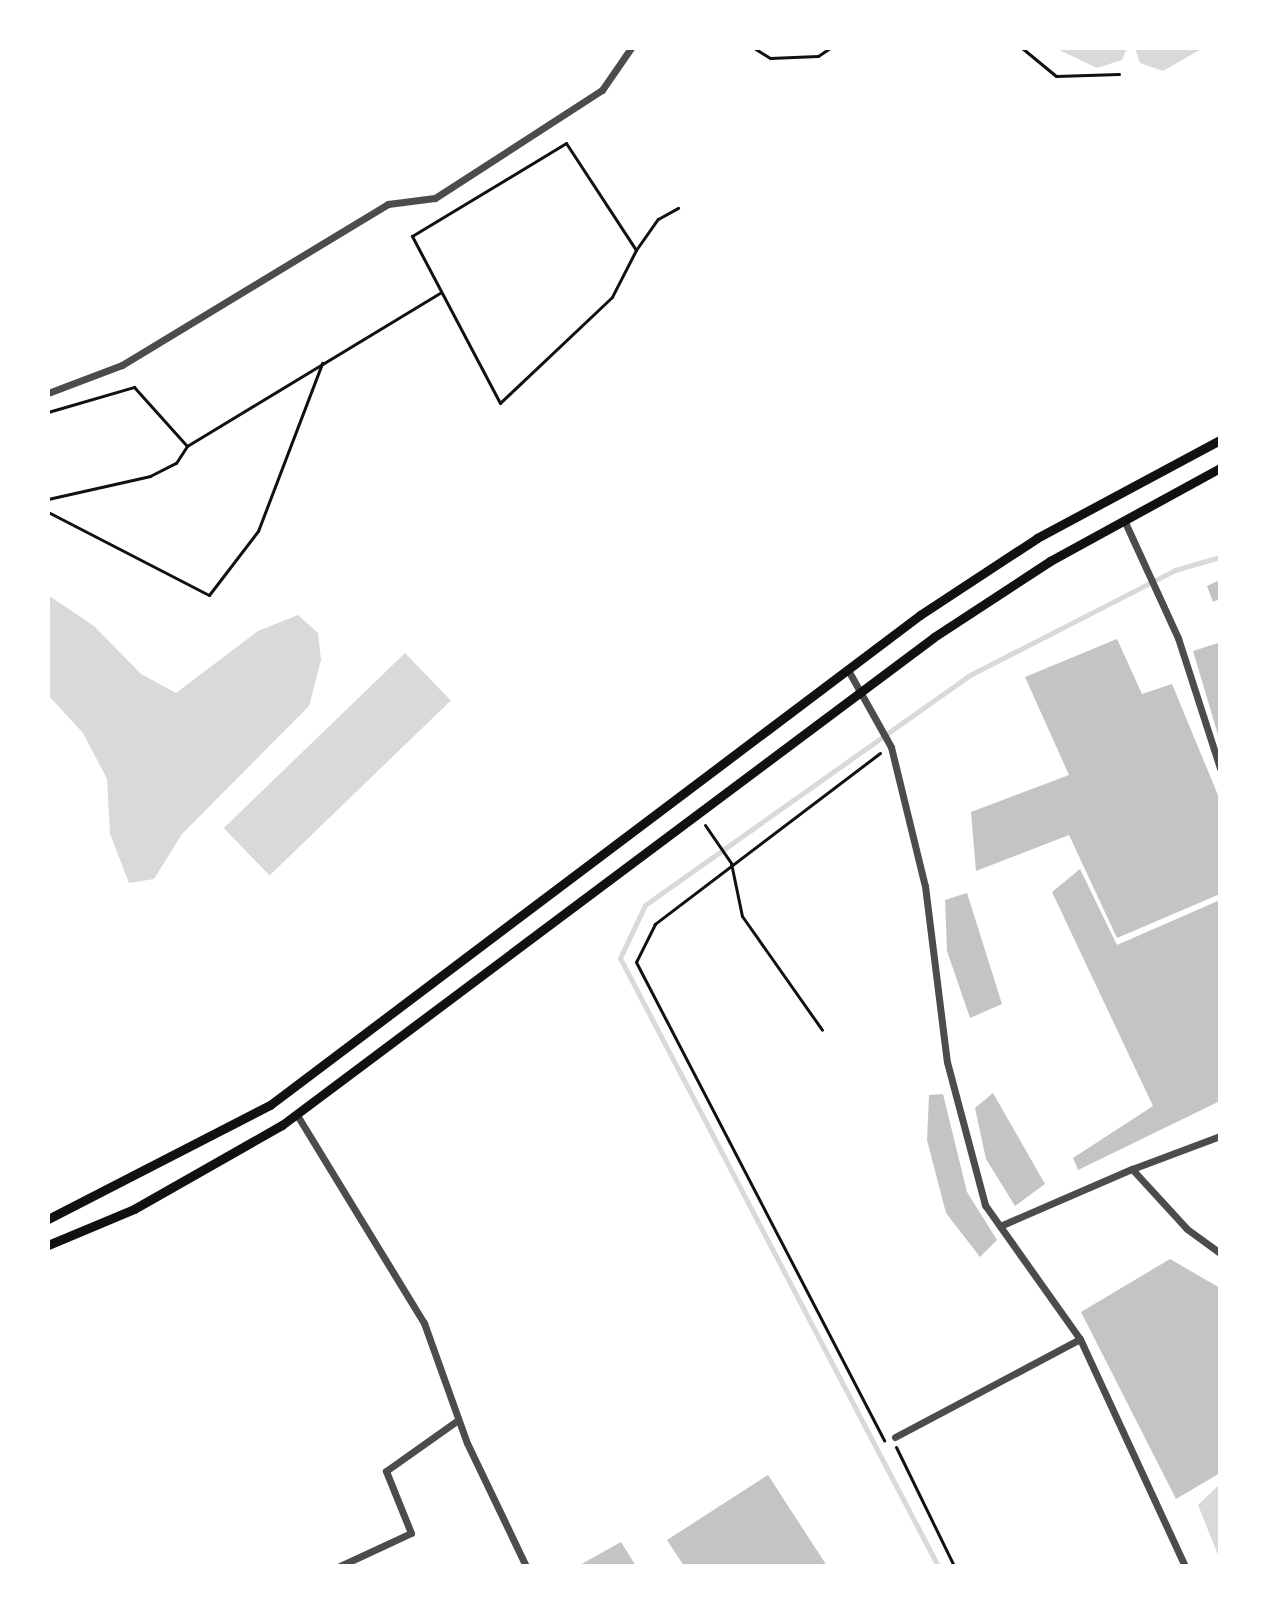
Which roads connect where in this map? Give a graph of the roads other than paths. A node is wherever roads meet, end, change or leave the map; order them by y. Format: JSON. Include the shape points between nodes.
{"nodes":[{"id":1,"x":631,"y":48,"type":"edge"},
{"id":2,"x":48,"y":393,"type":"edge"},
{"id":3,"x":1220,"y":440,"type":"edge"},
{"id":4,"x":1220,"y":468,"type":"edge"},
{"id":5,"x":1124,"y":520,"type":"junction"},
{"id":6,"x":848,"y":670,"type":"junction"},
{"id":7,"x":861,"y":692,"type":"junction"},
{"id":8,"x":1220,"y":768,"type":"edge"},
{"id":9,"x":297,"y":1115,"type":"junction"},
{"id":10,"x":1220,"y":1136,"type":"edge"},
{"id":11,"x":1132,"y":1169,"type":"junction"},
{"id":12,"x":48,"y":1219,"type":"edge"},
{"id":13,"x":1000,"y":1226,"type":"junction"},
{"id":14,"x":48,"y":1245,"type":"edge"},
{"id":15,"x":1220,"y":1253,"type":"edge"},
{"id":16,"x":1080,"y":1339,"type":"junction"},
{"id":17,"x":458,"y":1420,"type":"junction"},
{"id":18,"x":895,"y":1437,"type":"dead end"},
{"id":19,"x":340,"y":1566,"type":"edge"},
{"id":20,"x":526,"y":1566,"type":"edge"},
{"id":21,"x":1185,"y":1566,"type":"edge"}],
"edges":[{"from":1,"to":2,"type":"street","via":[[602,90],[435,198],[388,204],[122,365]]},
{"from":3,"to":6,"type":"main road","via":[[1037,538]]},
{"from":4,"to":5,"type":"main road"},
{"from":5,"to":7,"type":"main road","via":[[934,637]]},
{"from":5,"to":8,"type":"street","via":[[1178,638]]},
{"from":6,"to":7,"type":"street"},
{"from":6,"to":12,"type":"main road","via":[[334,1062],[207,1141]]},
{"from":7,"to":9,"type":"main road"},
{"from":7,"to":13,"type":"street","via":[[891,747],[925,886],[947,1062],[985,1205]]},
{"from":9,"to":14,"type":"main road","via":[[134,1209]]},
{"from":9,"to":17,"type":"street","via":[[424,1323]]},
{"from":10,"to":11,"type":"street"},
{"from":11,"to":13,"type":"street"},
{"from":11,"to":15,"type":"street","via":[[1187,1229]]},
{"from":13,"to":16,"type":"street"},
{"from":16,"to":18,"type":"street"},
{"from":16,"to":21,"type":"street"},
{"from":17,"to":19,"type":"street","via":[[386,1471],[411,1533]]},
{"from":17,"to":20,"type":"street"}]}
